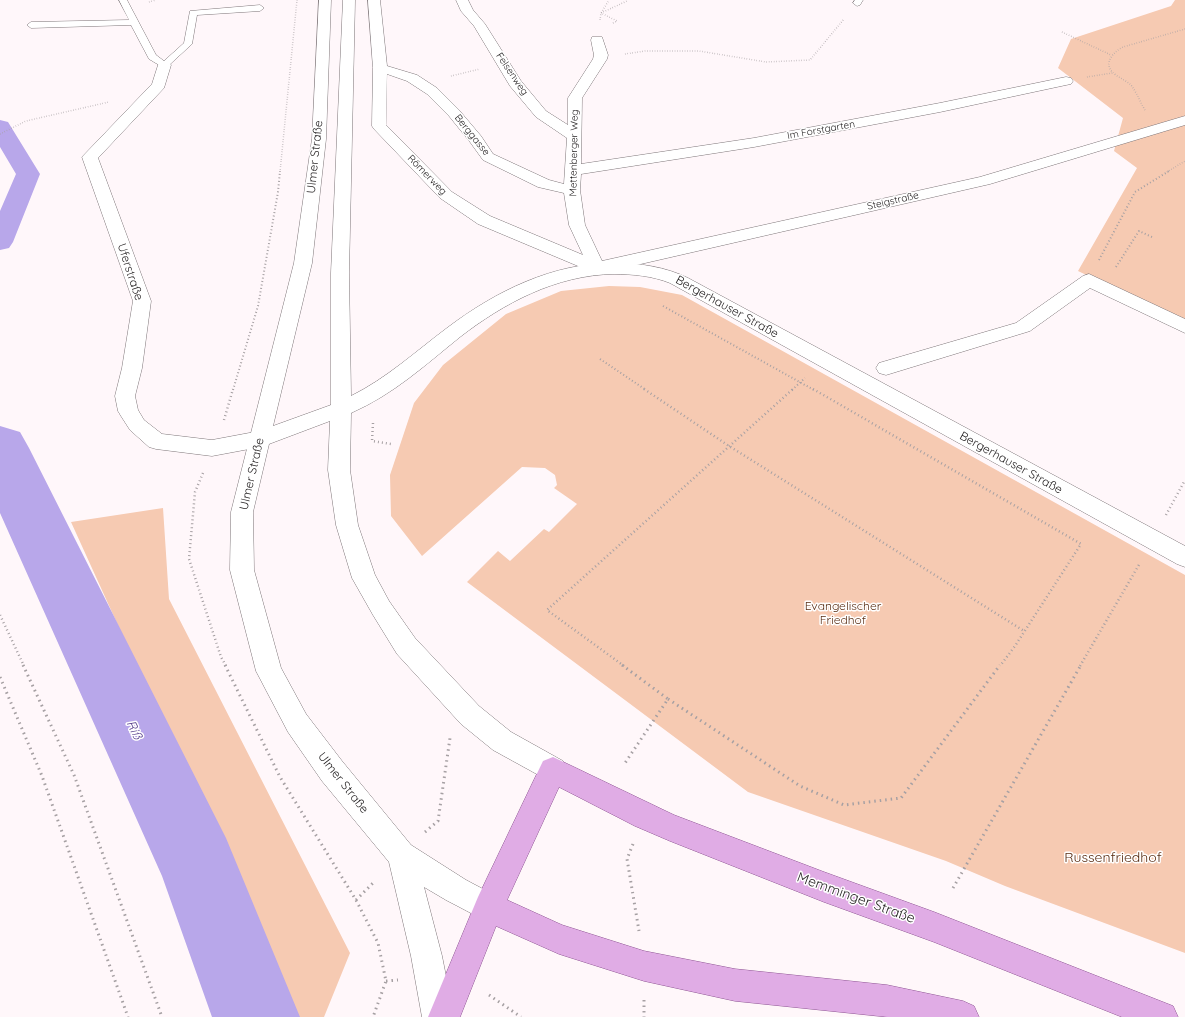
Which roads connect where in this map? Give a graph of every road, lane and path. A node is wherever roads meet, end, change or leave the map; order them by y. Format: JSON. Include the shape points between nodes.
{"nodes":[{"id":1,"x":123,"y":0,"type":"edge"},
{"id":2,"x":297,"y":0,"type":"edge"},
{"id":3,"x":325,"y":0,"type":"edge"},
{"id":4,"x":349,"y":0,"type":"edge"},
{"id":5,"x":374,"y":0,"type":"edge"},
{"id":6,"x":462,"y":0,"type":"edge"},
{"id":7,"x":858,"y":2,"type":"edge"},
{"id":8,"x":260,"y":8,"type":"dead end"},
{"id":9,"x":134,"y":22,"type":"junction"},
{"id":10,"x":31,"y":25,"type":"dead end"},
{"id":11,"x":1185,"y":28,"type":"edge"},
{"id":12,"x":1062,"y":32,"type":"dead end"},
{"id":13,"x":597,"y":40,"type":"dead end"},
{"id":14,"x":645,"y":51,"type":"dead end"},
{"id":15,"x":1111,"y":55,"type":"junction"},
{"id":16,"x":164,"y":65,"type":"junction"},
{"id":17,"x":380,"y":68,"type":"junction"},
{"id":18,"x":1066,"y":81,"type":"dead end"},
{"id":19,"x":152,"y":93,"type":"junction"},
{"id":20,"x":1145,"y":110,"type":"dead end"},
{"id":21,"x":1185,"y":120,"type":"edge"},
{"id":22,"x":0,"y":134,"type":"edge"},
{"id":23,"x":575,"y":136,"type":"junction"},
{"id":24,"x":1185,"y":161,"type":"edge"},
{"id":25,"x":574,"y":170,"type":"junction"},
{"id":26,"x":572,"y":190,"type":"junction"},
{"id":27,"x":1152,"y":237,"type":"dead end"},
{"id":28,"x":597,"y":268,"type":"junction"},
{"id":29,"x":1114,"y":270,"type":"dead end"},
{"id":30,"x":1088,"y":280,"type":"junction"},
{"id":31,"x":663,"y":306,"type":"dead end"},
{"id":32,"x":1185,"y":327,"type":"edge"},
{"id":33,"x":600,"y":360,"type":"dead end"},
{"id":34,"x":886,"y":368,"type":"dead end"},
{"id":35,"x":801,"y":382,"type":"junction"},
{"id":36,"x":374,"y":393,"type":"junction"},
{"id":37,"x":341,"y":409,"type":"junction"},
{"id":38,"x":260,"y":439,"type":"junction"},
{"id":39,"x":391,"y":444,"type":"dead end"},
{"id":40,"x":729,"y":446,"type":"junction"},
{"id":41,"x":212,"y":448,"type":"junction"},
{"id":42,"x":1185,"y":480,"type":"edge"},
{"id":43,"x":1153,"y":540,"type":"junction"},
{"id":44,"x":1185,"y":557,"type":"edge"},
{"id":45,"x":0,"y":615,"type":"edge"},
{"id":46,"x":1024,"y":631,"type":"junction"},
{"id":47,"x":0,"y":677,"type":"edge"},
{"id":48,"x":668,"y":699,"type":"junction"},
{"id":49,"x":470,"y":715,"type":"junction"},
{"id":50,"x":625,"y":763,"type":"dead end"},
{"id":51,"x":553,"y":770,"type":"junction"},
{"id":52,"x":645,"y":816,"type":"junction"},
{"id":53,"x":401,"y":855,"type":"junction"},
{"id":54,"x":953,"y":888,"type":"dead end"},
{"id":55,"x":488,"y":907,"type":"junction"},
{"id":56,"x":644,"y":966,"type":"junction"},
{"id":57,"x":128,"y":1017,"type":"edge"},
{"id":58,"x":162,"y":1017,"type":"edge"},
{"id":59,"x":373,"y":1017,"type":"edge"},
{"id":60,"x":438,"y":1017,"type":"edge"},
{"id":61,"x":444,"y":1017,"type":"edge"},
{"id":62,"x":644,"y":1017,"type":"edge"},
{"id":63,"x":963,"y":1017,"type":"edge"},
{"id":64,"x":1162,"y":1017,"type":"edge"}],
"edges":[{"from":1,"to":9,"type":"lane"},
{"from":2,"to":41,"type":"path","via":[[278,192],[258,306],[224,420]]},
{"from":3,"to":38,"type":"street","name":"Ulmer Straße","via":[[319,139],[303,263]]},
{"from":4,"to":37,"type":"street","via":[[340,273]]},
{"from":5,"to":17,"type":"street","name":"Römerweg"},
{"from":6,"to":23,"type":"street","name":"Felsenweg","via":[[515,82],[541,114]]},
{"from":7,"to":14,"type":"path","via":[[810,60],[766,62],[699,51]]},
{"from":8,"to":16,"type":"lane","via":[[193,13],[188,44]]},
{"from":9,"to":10,"type":"lane"},
{"from":9,"to":16,"type":"lane","via":[[152,57]]},
{"from":11,"to":15,"type":"path","via":[[1114,50]]},
{"from":12,"to":15,"type":"path"},
{"from":13,"to":23,"type":"street","name":"Mettenberger Weg","via":[[600,59],[575,98]]},
{"from":15,"to":20,"type":"path","via":[[1108,63],[1112,73],[1130,83]]},
{"from":16,"to":19,"type":"street","name":"Uferstraße","via":[[159,85]]},
{"from":17,"to":26,"type":"street","name":"Berggasse","via":[[412,78],[432,91],[454,113],[488,157],[544,184]]},
{"from":17,"to":28,"type":"street","name":"Römerweg","via":[[379,126],[446,195],[484,220]]},
{"from":18,"to":25,"type":"street","name":"Im Forstgarten","via":[[971,103],[644,161]]},
{"from":19,"to":22,"type":"path","via":[[26,121]]},
{"from":19,"to":41,"type":"street","name":"Uferstraße","via":[[90,156],[142,301],[125,396],[128,411],[137,425],[156,441]]},
{"from":21,"to":28,"type":"street","name":"Steigstraße","via":[[984,181]]},
{"from":23,"to":25,"type":"street","name":"Mettenberger Weg"},
{"from":24,"to":30,"type":"path","via":[[1136,192]]},
{"from":25,"to":26,"type":"street","name":"Mettenberger Weg"},
{"from":26,"to":28,"type":"street","name":"Mettenberger Weg","via":[[577,225]]},
{"from":27,"to":29,"type":"path","via":[[1139,231]]},
{"from":28,"to":36,"type":"street","name":"Bergerhauser Straße","via":[[550,279],[488,308],[415,365]]},
{"from":28,"to":43,"type":"street","name":"Bergerhauser Straße","via":[[620,268],[671,277]]},
{"from":30,"to":32,"type":"street"},
{"from":30,"to":34,"type":"street","via":[[1023,327]]},
{"from":31,"to":35,"type":"path"},
{"from":33,"to":40,"type":"path"},
{"from":35,"to":40,"type":"path"},
{"from":35,"to":46,"type":"path","via":[[1080,544]]},
{"from":36,"to":37,"type":"street","name":"Bergerhauser Straße"},
{"from":36,"to":39,"type":"path","via":[[372,441]]},
{"from":37,"to":38,"type":"street","name":"Bergerhauser Straße"},
{"from":37,"to":49,"type":"street","via":[[339,470],[347,525],[364,578],[406,646]]},
{"from":38,"to":41,"type":"street","name":"Uferstraße"},
{"from":38,"to":53,"type":"street","name":"Ulmer Straße","via":[[242,512],[242,570],[269,671],[297,723],[332,771]]},
{"from":40,"to":46,"type":"path"},
{"from":40,"to":48,"type":"path","via":[[547,610]]},
{"from":41,"to":59,"type":"path","via":[[195,492],[189,559],[221,657],[273,763],[356,900],[378,943],[386,981]]},
{"from":42,"to":43,"type":"path"},
{"from":43,"to":44,"type":"street","name":"Bergerhauser Straße"},
{"from":43,"to":54,"type":"path"},
{"from":45,"to":58,"type":"path","via":[[74,775]]},
{"from":46,"to":48,"type":"path","via":[[1016,646],[901,798],[844,805],[800,786]]},
{"from":47,"to":57,"type":"path","via":[[42,776]]},
{"from":48,"to":50,"type":"path"},
{"from":49,"to":51,"type":"street","via":[[502,741]]},
{"from":49,"to":53,"type":"path","via":[[451,733],[438,821]]},
{"from":51,"to":52,"type":"main road","name":"Memminger Straße"},
{"from":51,"to":55,"type":"main road"},
{"from":52,"to":56,"type":"path","via":[[627,859]]},
{"from":52,"to":64,"type":"main road","name":"Memminger Straße","via":[[809,882],[934,927]]},
{"from":53,"to":55,"type":"street","name":"Ulmer Straße"},
{"from":53,"to":60,"type":"street","via":[[425,944]]},
{"from":55,"to":56,"type":"main road","via":[[559,939]]},
{"from":55,"to":61,"type":"main road"},
{"from":56,"to":62,"type":"path"},
{"from":56,"to":63,"type":"main road","via":[[735,985],[887,1001]]}]}
